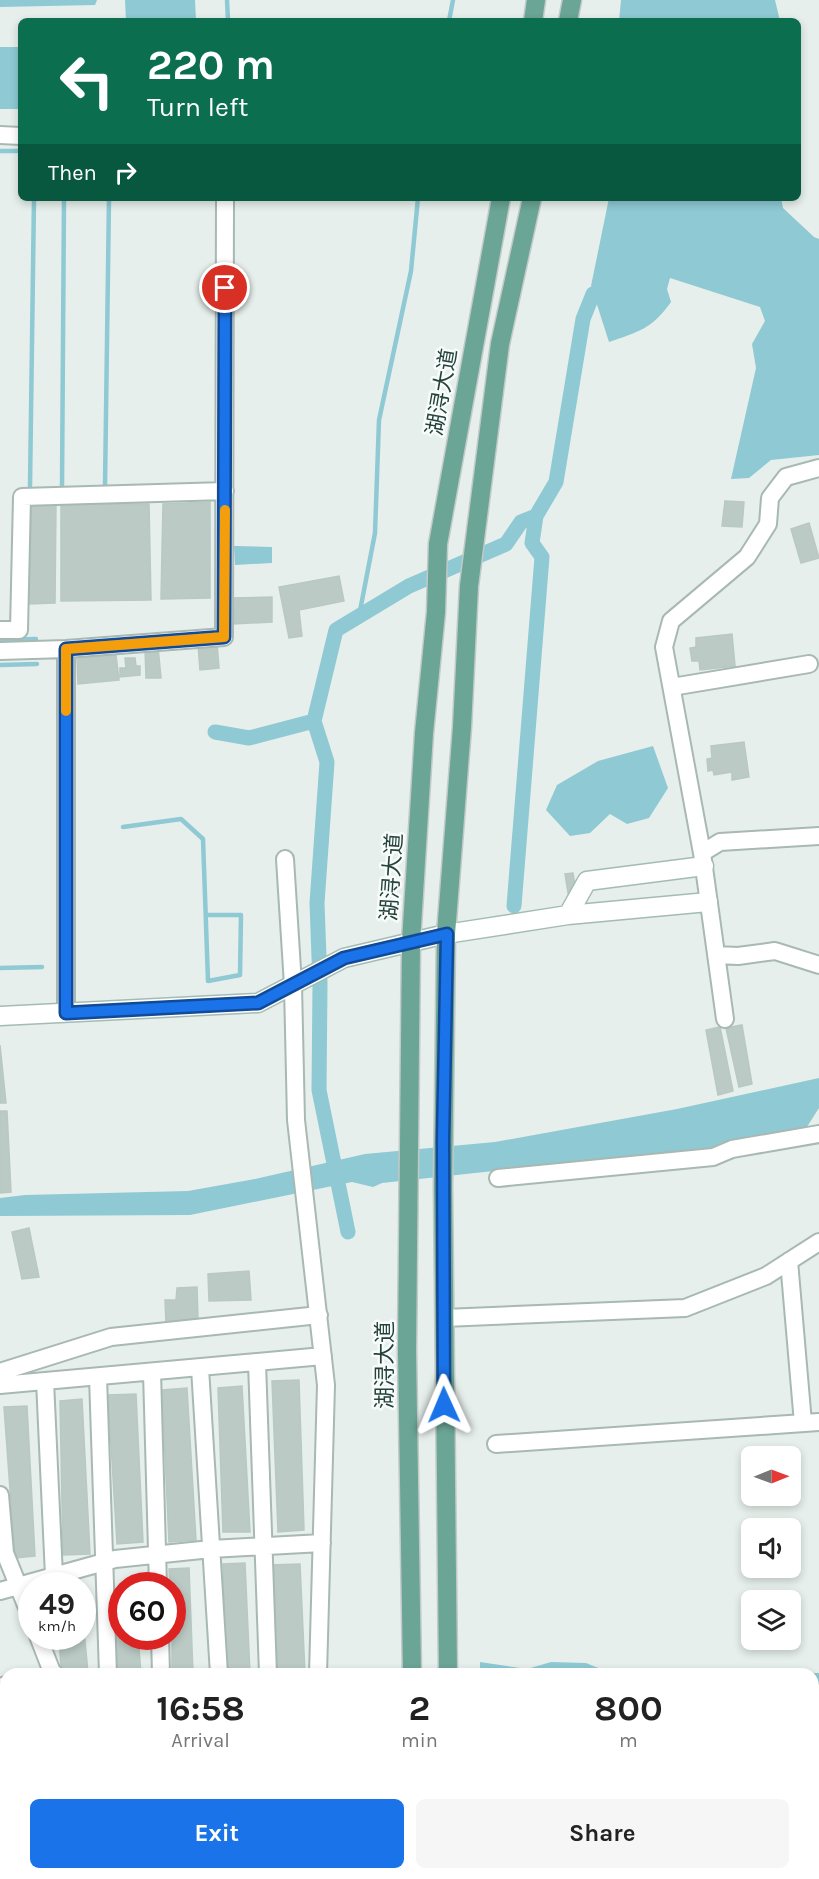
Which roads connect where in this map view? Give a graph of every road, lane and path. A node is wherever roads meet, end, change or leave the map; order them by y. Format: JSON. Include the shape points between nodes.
{"nodes":[{"id":1,"x":536,"y":0,"type":"edge"},
{"id":2,"x":572,"y":0,"type":"edge"},
{"id":3,"x":533,"y":18,"type":"edge"},
{"id":4,"x":569,"y":18,"type":"edge"},
{"id":5,"x":0,"y":135,"type":"edge"},
{"id":6,"x":18,"y":136,"type":"edge"},
{"id":7,"x":225,"y":201,"type":"edge"},
{"id":8,"x":500,"y":201,"type":"edge"},
{"id":9,"x":531,"y":201,"type":"edge"},
{"id":10,"x":819,"y":468,"type":"edge"},
{"id":11,"x":225,"y":491,"type":"junction"},
{"id":12,"x":0,"y":630,"type":"edge"},
{"id":13,"x":66,"y":649,"type":"junction"},
{"id":14,"x":0,"y":651,"type":"edge"},
{"id":15,"x":809,"y":664,"type":"dead end"},
{"id":16,"x":672,"y":687,"type":"junction"},
{"id":17,"x":819,"y":836,"type":"edge"},
{"id":18,"x":285,"y":859,"type":"dead end"},
{"id":19,"x":703,"y":859,"type":"junction"},
{"id":20,"x":708,"y":902,"type":"junction"},
{"id":21,"x":568,"y":915,"type":"junction"},
{"id":22,"x":447,"y":934,"type":"junction"},
{"id":23,"x":411,"y":942,"type":"junction"},
{"id":24,"x":716,"y":955,"type":"junction"},
{"id":25,"x":819,"y":965,"type":"edge"},
{"id":26,"x":293,"y":985,"type":"junction"},
{"id":27,"x":66,"y":1013,"type":"junction"},
{"id":28,"x":0,"y":1016,"type":"edge"},
{"id":29,"x":724,"y":1019,"type":"dead end"},
{"id":30,"x":819,"y":1134,"type":"edge"},
{"id":31,"x":498,"y":1178,"type":"dead end"},
{"id":32,"x":819,"y":1242,"type":"edge"},
{"id":33,"x":789,"y":1261,"type":"junction"},
{"id":34,"x":319,"y":1315,"type":"junction"},
{"id":35,"x":444,"y":1318,"type":"junction"},
{"id":36,"x":323,"y":1356,"type":"junction"},
{"id":37,"x":257,"y":1363,"type":"junction"},
{"id":38,"x":200,"y":1368,"type":"junction"},
{"id":39,"x":0,"y":1372,"type":"edge"},
{"id":40,"x":152,"y":1372,"type":"junction"},
{"id":41,"x":98,"y":1377,"type":"junction"},
{"id":42,"x":45,"y":1381,"type":"junction"},
{"id":43,"x":0,"y":1385,"type":"edge"},
{"id":44,"x":811,"y":1423,"type":"edge"},
{"id":45,"x":496,"y":1444,"type":"dead end"},
{"id":46,"x":0,"y":1495,"type":"edge"},
{"id":47,"x":322,"y":1543,"type":"junction"},
{"id":48,"x":264,"y":1546,"type":"junction"},
{"id":49,"x":211,"y":1549,"type":"junction"},
{"id":50,"x":158,"y":1555,"type":"junction"},
{"id":51,"x":104,"y":1563,"type":"junction"},
{"id":52,"x":54,"y":1572,"type":"edge"},
{"id":53,"x":69,"y":1572,"type":"edge"},
{"id":54,"x":158,"y":1572,"type":"edge"},
{"id":55,"x":18,"y":1584,"type":"edge"},
{"id":56,"x":18,"y":1586,"type":"edge"},
{"id":57,"x":0,"y":1592,"type":"edge"},
{"id":58,"x":43,"y":1650,"type":"edge"},
{"id":59,"x":160,"y":1650,"type":"edge"},
{"id":60,"x":49,"y":1668,"type":"edge"},
{"id":61,"x":108,"y":1668,"type":"edge"},
{"id":62,"x":161,"y":1668,"type":"edge"},
{"id":63,"x":219,"y":1668,"type":"edge"},
{"id":64,"x":268,"y":1668,"type":"edge"},
{"id":65,"x":318,"y":1668,"type":"edge"},
{"id":66,"x":412,"y":1668,"type":"edge"},
{"id":67,"x":448,"y":1668,"type":"edge"}],
"edges":[{"from":1,"to":3,"type":"main road"},
{"from":2,"to":4,"type":"main road"},
{"from":5,"to":6,"type":"street"},
{"from":7,"to":11,"type":"street"},
{"from":8,"to":23,"type":"main road","name":"湖浔大道","via":[[438,544]]},
{"from":9,"to":22,"type":"main road","via":[[500,344],[478,516]]},
{"from":10,"to":16,"type":"street","via":[[786,477],[770,498],[768,524],[747,557],[671,621],[664,647]]},
{"from":11,"to":12,"type":"street","via":[[22,497],[19,630]]},
{"from":11,"to":13,"type":"street","via":[[224,637]]},
{"from":13,"to":14,"type":"street"},
{"from":13,"to":27,"type":"street"},
{"from":15,"to":16,"type":"street"},
{"from":16,"to":19,"type":"street"},
{"from":17,"to":19,"type":"street","via":[[720,842]]},
{"from":18,"to":26,"type":"street"},
{"from":19,"to":20,"type":"street"},
{"from":19,"to":21,"type":"street","via":[[587,881]]},
{"from":20,"to":21,"type":"street"},
{"from":20,"to":24,"type":"street"},
{"from":21,"to":22,"type":"street"},
{"from":22,"to":23,"type":"street"},
{"from":22,"to":35,"type":"main road"},
{"from":23,"to":26,"type":"street","via":[[344,958]]},
{"from":23,"to":66,"type":"main road","name":"湖浔大道","via":[[407,1351]]},
{"from":24,"to":25,"type":"street","via":[[775,951]]},
{"from":24,"to":29,"type":"street"},
{"from":26,"to":27,"type":"street","via":[[258,1003]]},
{"from":26,"to":34,"type":"street","via":[[296,1120]]},
{"from":27,"to":28,"type":"street"},
{"from":30,"to":31,"type":"street","via":[[732,1149],[713,1157]]},
{"from":32,"to":33,"type":"street"},
{"from":33,"to":35,"type":"street","via":[[766,1276],[685,1308]]},
{"from":33,"to":44,"type":"street"},
{"from":34,"to":36,"type":"street"},
{"from":34,"to":39,"type":"street","via":[[111,1337]]},
{"from":35,"to":67,"type":"main road"},
{"from":36,"to":37,"type":"street"},
{"from":36,"to":47,"type":"street","via":[[326,1385]]},
{"from":37,"to":38,"type":"street"},
{"from":37,"to":48,"type":"street"},
{"from":38,"to":40,"type":"street"},
{"from":38,"to":49,"type":"street"},
{"from":40,"to":41,"type":"street"},
{"from":40,"to":50,"type":"street"},
{"from":41,"to":42,"type":"street"},
{"from":41,"to":51,"type":"street"},
{"from":42,"to":43,"type":"street"},
{"from":42,"to":52,"type":"street"},
{"from":44,"to":45,"type":"street"},
{"from":46,"to":55,"type":"street","via":[[5,1553]]},
{"from":47,"to":48,"type":"street"},
{"from":47,"to":65,"type":"street"},
{"from":48,"to":49,"type":"street"},
{"from":48,"to":64,"type":"street"},
{"from":49,"to":50,"type":"street"},
{"from":49,"to":63,"type":"street"},
{"from":50,"to":51,"type":"street"},
{"from":50,"to":54,"type":"street"},
{"from":51,"to":53,"type":"street"},
{"from":51,"to":61,"type":"street"},
{"from":56,"to":57,"type":"street"},
{"from":58,"to":60,"type":"street"},
{"from":59,"to":62,"type":"street"}]}
